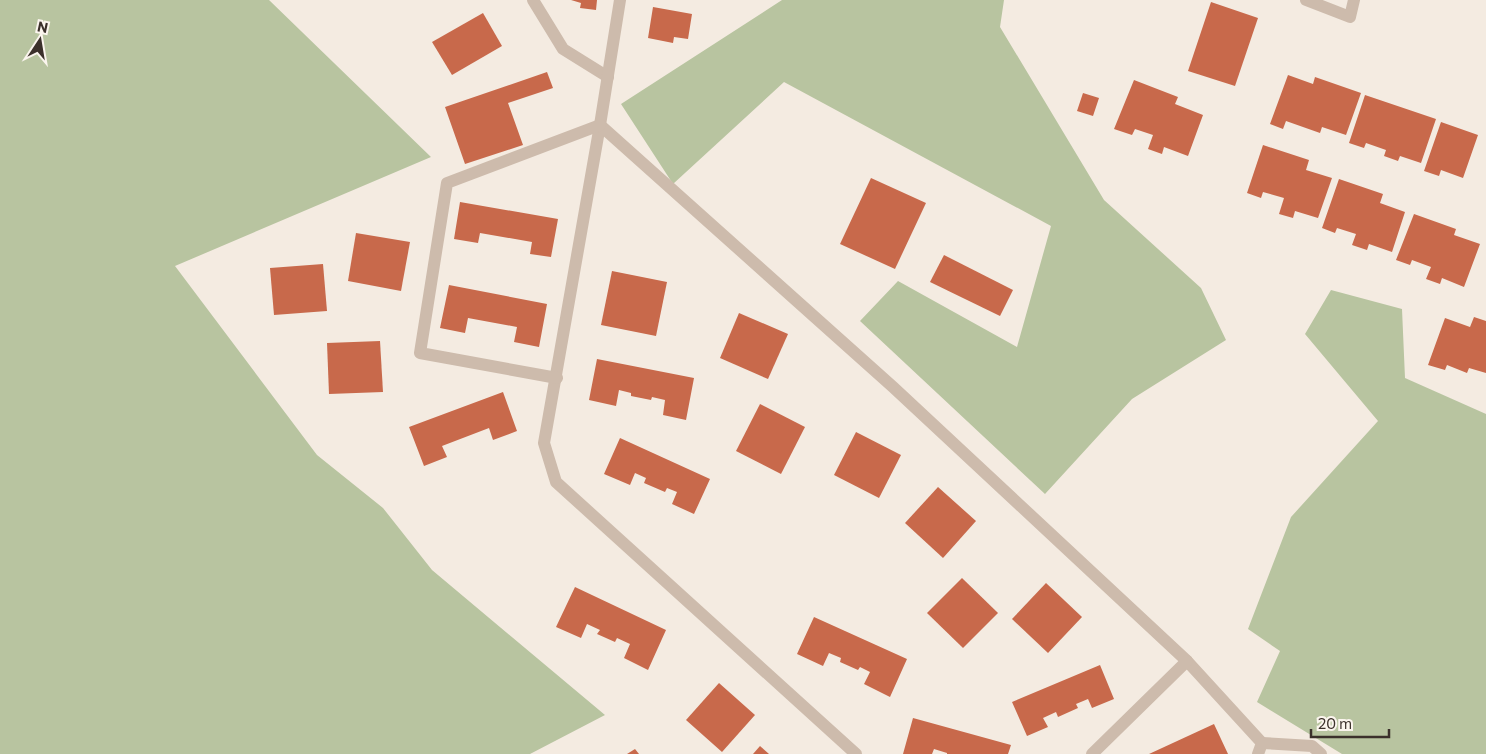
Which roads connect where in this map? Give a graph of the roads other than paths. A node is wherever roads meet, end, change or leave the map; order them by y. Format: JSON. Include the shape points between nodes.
{"nodes":[{"id":1,"x":533,"y":0,"type":"edge"},
{"id":2,"x":620,"y":0,"type":"edge"},
{"id":3,"x":1306,"y":0,"type":"edge"},
{"id":4,"x":1354,"y":0,"type":"edge"},
{"id":5,"x":608,"y":77,"type":"junction"},
{"id":6,"x":600,"y":125,"type":"junction"},
{"id":7,"x":557,"y":378,"type":"junction"},
{"id":8,"x":1186,"y":661,"type":"junction"},
{"id":9,"x":1260,"y":748,"type":"edge"},
{"id":10,"x":856,"y":754,"type":"edge"},
{"id":11,"x":1092,"y":754,"type":"edge"},
{"id":12,"x":1321,"y":754,"type":"edge"}],
"edges":[{"from":1,"to":5,"type":"street","via":[[564,49]]},
{"from":2,"to":5,"type":"street"},
{"from":3,"to":4,"type":"street","via":[[1350,17]]},
{"from":5,"to":6,"type":"street"},
{"from":6,"to":7,"type":"street"},
{"from":6,"to":7,"type":"street","via":[[447,183],[420,352]]},
{"from":6,"to":8,"type":"street","via":[[893,387]]},
{"from":7,"to":10,"type":"street","via":[[544,443],[556,482]]},
{"from":8,"to":9,"type":"street"},
{"from":8,"to":11,"type":"street"},
{"from":9,"to":12,"type":"street","via":[[1312,746]]}]}
